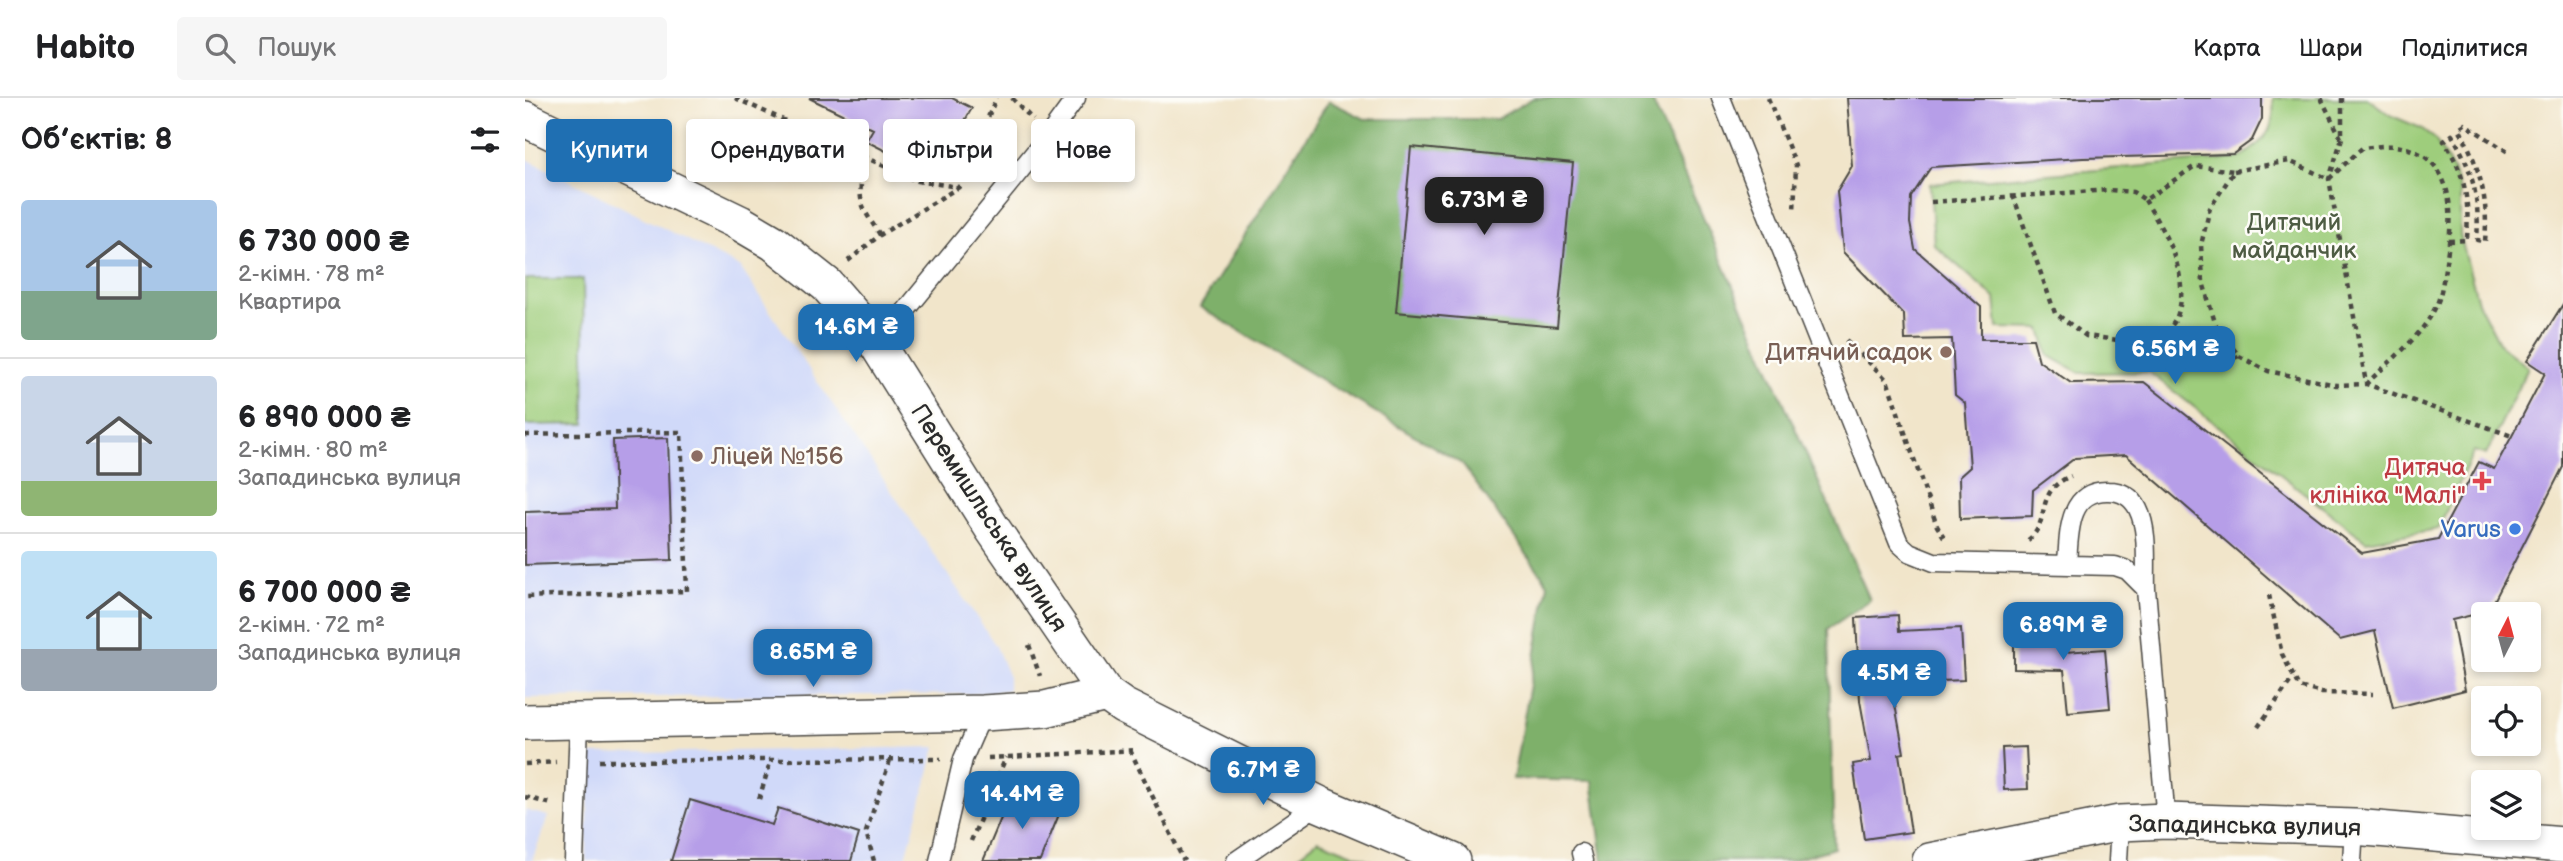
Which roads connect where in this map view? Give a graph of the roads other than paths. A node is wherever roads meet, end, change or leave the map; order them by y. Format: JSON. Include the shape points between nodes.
{"nodes":[{"id":1,"x":1076,"y":98,"type":"edge"},
{"id":2,"x":1721,"y":98,"type":"edge"},
{"id":3,"x":525,"y":119,"type":"edge"},
{"id":4,"x":873,"y":338,"type":"junction"},
{"id":5,"x":2067,"y":565,"type":"junction"},
{"id":6,"x":2146,"y":589,"type":"junction"},
{"id":7,"x":1106,"y":694,"type":"junction"},
{"id":8,"x":983,"y":713,"type":"junction"},
{"id":9,"x":525,"y":722,"type":"edge"},
{"id":10,"x":579,"y":722,"type":"junction"},
{"id":11,"x":1319,"y":804,"type":"junction"},
{"id":12,"x":2166,"y":821,"type":"junction"},
{"id":13,"x":2120,"y":823,"type":"junction"},
{"id":14,"x":2354,"y":827,"type":"junction"},
{"id":15,"x":2563,"y":845,"type":"edge"},
{"id":16,"x":574,"y":861,"type":"edge"},
{"id":17,"x":939,"y":861,"type":"edge"},
{"id":18,"x":1236,"y":861,"type":"edge"},
{"id":19,"x":1453,"y":861,"type":"edge"},
{"id":20,"x":1930,"y":861,"type":"edge"},
{"id":21,"x":2118,"y":861,"type":"edge"},
{"id":22,"x":2353,"y":861,"type":"edge"}],
"edges":[{"from":1,"to":4,"type":"lane","via":[[894,325]]},
{"from":2,"to":5,"type":"lane","via":[[1899,543],[1934,562]]},
{"from":3,"to":4,"type":"street","name":"Перемишльська вулиця","via":[[774,243],[827,285]]},
{"from":4,"to":7,"type":"street","name":"Перемишльська вулиця","via":[[992,528]]},
{"from":5,"to":6,"type":"lane","via":[[2127,570]]},
{"from":5,"to":6,"type":"lane","via":[[2075,508],[2086,496],[2116,491],[2131,498],[2139,511]]},
{"from":6,"to":12,"type":"lane"},
{"from":7,"to":8,"type":"street","via":[[1045,709]]},
{"from":7,"to":11,"type":"street"},
{"from":8,"to":10,"type":"street"},
{"from":8,"to":17,"type":"lane","via":[[963,759]]},
{"from":9,"to":10,"type":"street"},
{"from":10,"to":16,"type":"lane"},
{"from":11,"to":18,"type":"lane"},
{"from":11,"to":19,"type":"street"},
{"from":12,"to":13,"type":"street","name":"Западинська вулиця"},
{"from":12,"to":14,"type":"street","name":"Западинська вулиця"},
{"from":13,"to":20,"type":"street","name":"Западинська вулиця"},
{"from":13,"to":21,"type":"lane"},
{"from":14,"to":15,"type":"street","name":"Западинська вулиця"},
{"from":14,"to":22,"type":"lane"}]}
